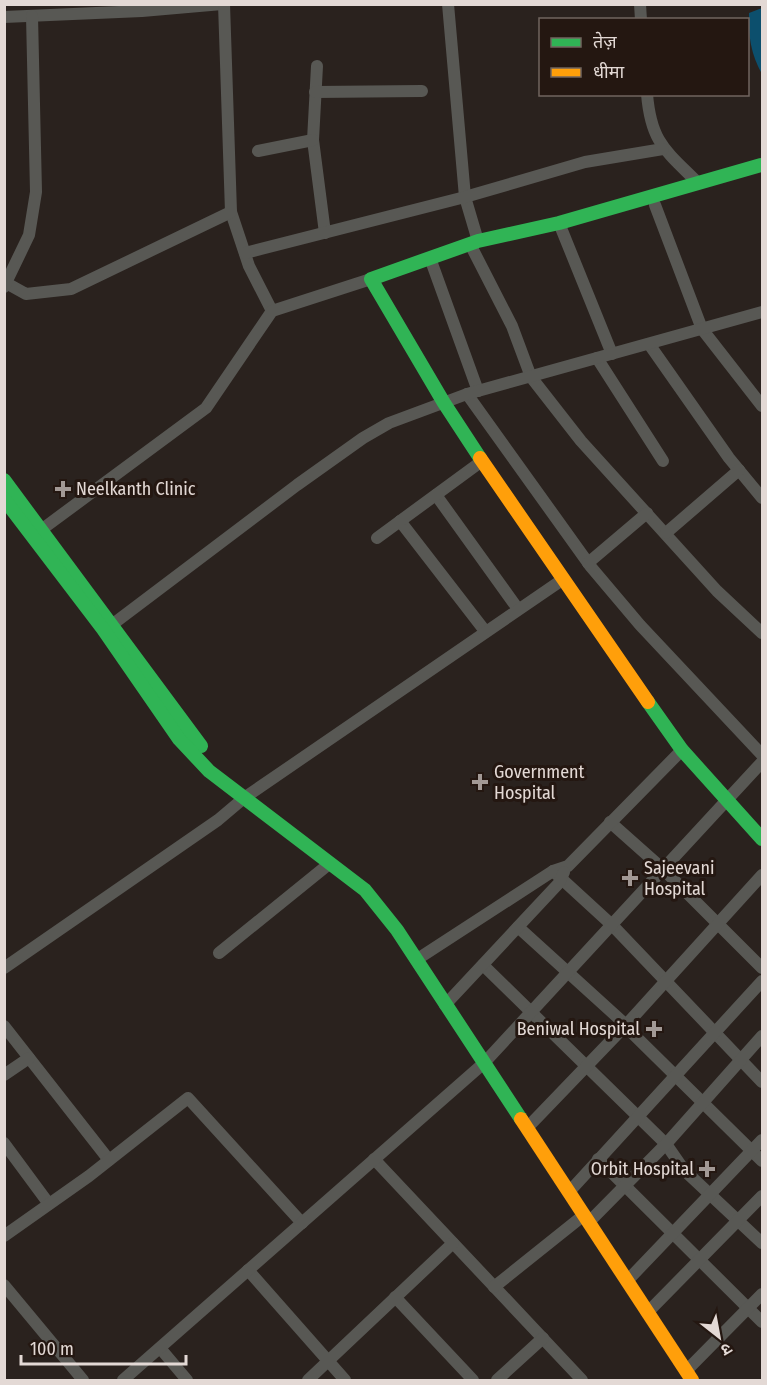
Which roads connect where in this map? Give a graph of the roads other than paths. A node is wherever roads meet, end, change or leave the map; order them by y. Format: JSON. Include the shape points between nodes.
{"nodes":[{"id":1,"x":223,"y":4,"type":"edge"},
{"id":2,"x":448,"y":4,"type":"edge"},
{"id":3,"x":32,"y":16,"type":"junction"},
{"id":4,"x":4,"y":17,"type":"edge"},
{"id":5,"x":317,"y":66,"type":"dead end"},
{"id":6,"x":422,"y":91,"type":"dead end"},
{"id":7,"x":315,"y":92,"type":"junction"},
{"id":8,"x":647,"y":96,"type":"edge"},
{"id":9,"x":313,"y":140,"type":"junction"},
{"id":10,"x":663,"y":149,"type":"junction"},
{"id":11,"x":258,"y":151,"type":"dead end"},
{"id":12,"x":761,"y":165,"type":"dead end"},
{"id":13,"x":697,"y":182,"type":"junction"},
{"id":14,"x":465,"y":197,"type":"junction"},
{"id":15,"x":655,"y":205,"type":"dead end"},
{"id":16,"x":231,"y":212,"type":"junction"},
{"id":17,"x":559,"y":223,"type":"junction"},
{"id":18,"x":325,"y":233,"type":"junction"},
{"id":19,"x":474,"y":243,"type":"junction"},
{"id":20,"x":245,"y":253,"type":"junction"},
{"id":21,"x":430,"y":258,"type":"junction"},
{"id":22,"x":371,"y":279,"type":"junction"},
{"id":23,"x":6,"y":286,"type":"edge"},
{"id":24,"x":272,"y":310,"type":"junction"},
{"id":25,"x":762,"y":312,"type":"edge"},
{"id":26,"x":702,"y":329,"type":"junction"},
{"id":27,"x":649,"y":344,"type":"junction"},
{"id":28,"x":612,"y":354,"type":"junction"},
{"id":29,"x":597,"y":358,"type":"junction"},
{"id":30,"x":531,"y":376,"type":"junction"},
{"id":31,"x":472,"y":393,"type":"junction"},
{"id":32,"x":444,"y":403,"type":"junction"},
{"id":33,"x":762,"y":406,"type":"edge"},
{"id":34,"x":482,"y":461,"type":"junction"},
{"id":35,"x":663,"y":461,"type":"dead end"},
{"id":36,"x":740,"y":470,"type":"junction"},
{"id":37,"x":4,"y":480,"type":"edge"},
{"id":38,"x":436,"y":495,"type":"junction"},
{"id":39,"x":762,"y":498,"type":"edge"},
{"id":40,"x":6,"y":506,"type":"edge"},
{"id":41,"x":647,"y":513,"type":"junction"},
{"id":42,"x":400,"y":521,"type":"junction"},
{"id":43,"x":41,"y":530,"type":"junction"},
{"id":44,"x":666,"y":533,"type":"junction"},
{"id":45,"x":377,"y":538,"type":"dead end"},
{"id":46,"x":588,"y":563,"type":"junction"},
{"id":47,"x":562,"y":580,"type":"junction"},
{"id":48,"x":518,"y":609,"type":"junction"},
{"id":49,"x":113,"y":624,"type":"junction"},
{"id":50,"x":485,"y":631,"type":"junction"},
{"id":51,"x":762,"y":633,"type":"edge"},
{"id":52,"x":682,"y":750,"type":"junction"},
{"id":53,"x":762,"y":754,"type":"edge"},
{"id":54,"x":762,"y":762,"type":"edge"},
{"id":55,"x":244,"y":798,"type":"junction"},
{"id":56,"x":727,"y":801,"type":"junction"},
{"id":57,"x":610,"y":822,"type":"junction"},
{"id":58,"x":762,"y":839,"type":"edge"},
{"id":59,"x":328,"y":864,"type":"junction"},
{"id":60,"x":664,"y":870,"type":"junction"},
{"id":61,"x":762,"y":874,"type":"edge"},
{"id":62,"x":557,"y":875,"type":"junction"},
{"id":63,"x":718,"y":924,"type":"junction"},
{"id":64,"x":612,"y":926,"type":"junction"},
{"id":65,"x":518,"y":927,"type":"junction"},
{"id":66,"x":219,"y":952,"type":"dead end"},
{"id":67,"x":416,"y":960,"type":"junction"},
{"id":68,"x":6,"y":965,"type":"edge"},
{"id":69,"x":483,"y":965,"type":"junction"},
{"id":70,"x":762,"y":968,"type":"edge"},
{"id":71,"x":569,"y":974,"type":"junction"},
{"id":72,"x":762,"y":981,"type":"edge"},
{"id":73,"x":665,"y":983,"type":"junction"},
{"id":74,"x":445,"y":1005,"type":"junction"},
{"id":75,"x":532,"y":1013,"type":"junction"},
{"id":76,"x":4,"y":1026,"type":"edge"},
{"id":77,"x":625,"y":1026,"type":"junction"},
{"id":78,"x":714,"y":1031,"type":"junction"},
{"id":79,"x":762,"y":1036,"type":"edge"},
{"id":80,"x":29,"y":1058,"type":"junction"},
{"id":81,"x":741,"y":1059,"type":"junction"},
{"id":82,"x":484,"y":1063,"type":"junction"},
{"id":83,"x":587,"y":1066,"type":"junction"},
{"id":84,"x":4,"y":1075,"type":"edge"},
{"id":85,"x":675,"y":1075,"type":"junction"},
{"id":86,"x":762,"y":1082,"type":"edge"},
{"id":87,"x":703,"y":1102,"type":"junction"},
{"id":88,"x":638,"y":1115,"type":"junction"},
{"id":89,"x":527,"y":1128,"type":"junction"},
{"id":90,"x":762,"y":1140,"type":"edge"},
{"id":91,"x":666,"y":1144,"type":"junction"},
{"id":92,"x":6,"y":1147,"type":"edge"},
{"id":93,"x":752,"y":1151,"type":"junction"},
{"id":94,"x":374,"y":1159,"type":"junction"},
{"id":95,"x":598,"y":1159,"type":"junction"},
{"id":96,"x":109,"y":1160,"type":"junction"},
{"id":97,"x":762,"y":1161,"type":"edge"},
{"id":98,"x":626,"y":1184,"type":"junction"},
{"id":99,"x":569,"y":1192,"type":"junction"},
{"id":100,"x":711,"y":1195,"type":"junction"},
{"id":101,"x":762,"y":1196,"type":"edge"},
{"id":102,"x":49,"y":1204,"type":"junction"},
{"id":103,"x":586,"y":1219,"type":"junction"},
{"id":104,"x":739,"y":1220,"type":"junction"},
{"id":105,"x":302,"y":1223,"type":"junction"},
{"id":106,"x":673,"y":1233,"type":"junction"},
{"id":107,"x":4,"y":1236,"type":"edge"},
{"id":108,"x":453,"y":1243,"type":"junction"},
{"id":109,"x":762,"y":1243,"type":"edge"},
{"id":110,"x":700,"y":1260,"type":"junction"},
{"id":111,"x":248,"y":1270,"type":"junction"},
{"id":112,"x":627,"y":1281,"type":"junction"},
{"id":113,"x":4,"y":1284,"type":"edge"},
{"id":114,"x":494,"y":1287,"type":"junction"},
{"id":115,"x":762,"y":1294,"type":"edge"},
{"id":116,"x":395,"y":1297,"type":"junction"},
{"id":117,"x":748,"y":1308,"type":"junction"},
{"id":118,"x":647,"y":1313,"type":"junction"},
{"id":119,"x":762,"y":1322,"type":"edge"},
{"id":120,"x":543,"y":1338,"type":"junction"},
{"id":121,"x":160,"y":1348,"type":"junction"},
{"id":122,"x":328,"y":1361,"type":"junction"},
{"id":123,"x":689,"y":1376,"type":"edge"},
{"id":124,"x":83,"y":1380,"type":"edge"},
{"id":125,"x":123,"y":1380,"type":"edge"},
{"id":126,"x":187,"y":1380,"type":"edge"},
{"id":127,"x":308,"y":1380,"type":"edge"},
{"id":128,"x":345,"y":1380,"type":"edge"},
{"id":129,"x":473,"y":1380,"type":"edge"},
{"id":130,"x":496,"y":1380,"type":"edge"},
{"id":131,"x":582,"y":1380,"type":"edge"}],
"edges":[{"from":1,"to":3,"type":"street"},
{"from":1,"to":16,"type":"street"},
{"from":2,"to":14,"type":"street"},
{"from":3,"to":4,"type":"street"},
{"from":3,"to":23,"type":"street","via":[[36,192],[29,235]]},
{"from":5,"to":7,"type":"street"},
{"from":6,"to":7,"type":"street"},
{"from":7,"to":9,"type":"street"},
{"from":8,"to":10,"type":"street","via":[[649,121]]},
{"from":9,"to":11,"type":"street"},
{"from":9,"to":18,"type":"street"},
{"from":10,"to":13,"type":"street"},
{"from":10,"to":14,"type":"street","via":[[585,162]]},
{"from":12,"to":13,"type":"street"},
{"from":13,"to":17,"type":"street"},
{"from":14,"to":18,"type":"street"},
{"from":14,"to":19,"type":"street"},
{"from":15,"to":26,"type":"street"},
{"from":16,"to":20,"type":"street"},
{"from":16,"to":23,"type":"street","via":[[71,289],[26,294]]},
{"from":17,"to":19,"type":"street"},
{"from":17,"to":28,"type":"street"},
{"from":18,"to":20,"type":"street"},
{"from":19,"to":21,"type":"street"},
{"from":19,"to":30,"type":"street"},
{"from":20,"to":24,"type":"street"},
{"from":21,"to":22,"type":"street"},
{"from":21,"to":31,"type":"street"},
{"from":22,"to":24,"type":"street"},
{"from":22,"to":32,"type":"street"},
{"from":24,"to":43,"type":"street","via":[[206,408]]},
{"from":25,"to":26,"type":"street"},
{"from":26,"to":27,"type":"street"},
{"from":26,"to":33,"type":"street"},
{"from":27,"to":28,"type":"street"},
{"from":27,"to":36,"type":"street"},
{"from":28,"to":29,"type":"street"},
{"from":29,"to":30,"type":"street"},
{"from":29,"to":35,"type":"street"},
{"from":30,"to":31,"type":"street"},
{"from":30,"to":41,"type":"street","via":[[581,441]]},
{"from":31,"to":32,"type":"street"},
{"from":31,"to":46,"type":"street"},
{"from":32,"to":34,"type":"street"},
{"from":32,"to":49,"type":"street","via":[[389,423],[363,438]]},
{"from":34,"to":38,"type":"street"},
{"from":34,"to":47,"type":"street"},
{"from":36,"to":39,"type":"street"},
{"from":36,"to":44,"type":"street"},
{"from":37,"to":43,"type":"street"},
{"from":38,"to":42,"type":"street"},
{"from":38,"to":48,"type":"street"},
{"from":40,"to":55,"type":"street","via":[[103,630],[179,739],[209,771]]},
{"from":41,"to":44,"type":"street"},
{"from":41,"to":46,"type":"street"},
{"from":42,"to":45,"type":"street"},
{"from":42,"to":50,"type":"street"},
{"from":43,"to":49,"type":"street"},
{"from":44,"to":51,"type":"street","via":[[717,591]]},
{"from":46,"to":53,"type":"street","via":[[640,625]]},
{"from":47,"to":48,"type":"street"},
{"from":47,"to":52,"type":"street"},
{"from":48,"to":50,"type":"street"},
{"from":49,"to":55,"type":"street","via":[[189,733]]},
{"from":50,"to":55,"type":"street"},
{"from":52,"to":56,"type":"street"},
{"from":52,"to":57,"type":"street"},
{"from":54,"to":56,"type":"street"},
{"from":55,"to":59,"type":"street"},
{"from":55,"to":68,"type":"street","via":[[218,820]]},
{"from":56,"to":58,"type":"street"},
{"from":56,"to":60,"type":"street"},
{"from":57,"to":60,"type":"street"},
{"from":57,"to":62,"type":"street"},
{"from":59,"to":66,"type":"street"},
{"from":59,"to":67,"type":"street","via":[[365,890]]},
{"from":60,"to":63,"type":"street"},
{"from":60,"to":64,"type":"street"},
{"from":61,"to":63,"type":"street"},
{"from":62,"to":64,"type":"street"},
{"from":62,"to":65,"type":"street"},
{"from":62,"to":67,"type":"street"},
{"from":63,"to":70,"type":"street"},
{"from":63,"to":73,"type":"street"},
{"from":64,"to":71,"type":"street"},
{"from":64,"to":73,"type":"street"},
{"from":65,"to":69,"type":"street"},
{"from":65,"to":71,"type":"street"},
{"from":67,"to":74,"type":"street"},
{"from":69,"to":74,"type":"street"},
{"from":69,"to":75,"type":"street"},
{"from":71,"to":75,"type":"street"},
{"from":71,"to":77,"type":"street"},
{"from":72,"to":78,"type":"street"},
{"from":73,"to":77,"type":"street"},
{"from":73,"to":78,"type":"street"},
{"from":74,"to":82,"type":"street"},
{"from":75,"to":82,"type":"street"},
{"from":75,"to":83,"type":"street"},
{"from":76,"to":80,"type":"street"},
{"from":77,"to":83,"type":"street"},
{"from":77,"to":85,"type":"street"},
{"from":78,"to":81,"type":"street"},
{"from":78,"to":85,"type":"street"},
{"from":79,"to":81,"type":"street"},
{"from":80,"to":84,"type":"street"},
{"from":80,"to":96,"type":"street"},
{"from":81,"to":86,"type":"street"},
{"from":81,"to":87,"type":"street"},
{"from":82,"to":89,"type":"street"},
{"from":82,"to":94,"type":"street"},
{"from":83,"to":88,"type":"street"},
{"from":83,"to":89,"type":"street"},
{"from":85,"to":87,"type":"street"},
{"from":85,"to":88,"type":"street"},
{"from":87,"to":91,"type":"street"},
{"from":87,"to":93,"type":"street"},
{"from":88,"to":91,"type":"street"},
{"from":88,"to":95,"type":"street"},
{"from":89,"to":99,"type":"street"},
{"from":90,"to":93,"type":"street"},
{"from":91,"to":98,"type":"street"},
{"from":91,"to":100,"type":"street","via":[[684,1170]]},
{"from":92,"to":102,"type":"street"},
{"from":93,"to":97,"type":"street"},
{"from":93,"to":100,"type":"street"},
{"from":94,"to":105,"type":"street"},
{"from":94,"to":108,"type":"street"},
{"from":95,"to":98,"type":"street"},
{"from":95,"to":99,"type":"street"},
{"from":96,"to":102,"type":"street"},
{"from":96,"to":105,"type":"street","via":[[188,1098]]},
{"from":98,"to":103,"type":"street"},
{"from":98,"to":106,"type":"street"},
{"from":99,"to":103,"type":"street"},
{"from":100,"to":104,"type":"street"},
{"from":100,"to":106,"type":"street"},
{"from":101,"to":104,"type":"street"},
{"from":102,"to":107,"type":"street"},
{"from":103,"to":112,"type":"street"},
{"from":103,"to":114,"type":"street"},
{"from":104,"to":109,"type":"street"},
{"from":104,"to":110,"type":"street"},
{"from":105,"to":111,"type":"street"},
{"from":106,"to":110,"type":"street"},
{"from":106,"to":112,"type":"street"},
{"from":108,"to":114,"type":"street"},
{"from":108,"to":116,"type":"street"},
{"from":110,"to":117,"type":"street"},
{"from":110,"to":118,"type":"street"},
{"from":111,"to":121,"type":"street"},
{"from":111,"to":122,"type":"street"},
{"from":112,"to":118,"type":"street"},
{"from":113,"to":124,"type":"street"},
{"from":114,"to":120,"type":"street"},
{"from":115,"to":117,"type":"street"},
{"from":116,"to":122,"type":"street"},
{"from":116,"to":129,"type":"street"},
{"from":117,"to":119,"type":"street"},
{"from":117,"to":123,"type":"street"},
{"from":118,"to":123,"type":"street"},
{"from":120,"to":130,"type":"street"},
{"from":120,"to":131,"type":"street"},
{"from":121,"to":125,"type":"street"},
{"from":121,"to":126,"type":"street"},
{"from":122,"to":127,"type":"street"},
{"from":122,"to":128,"type":"street"}]}
